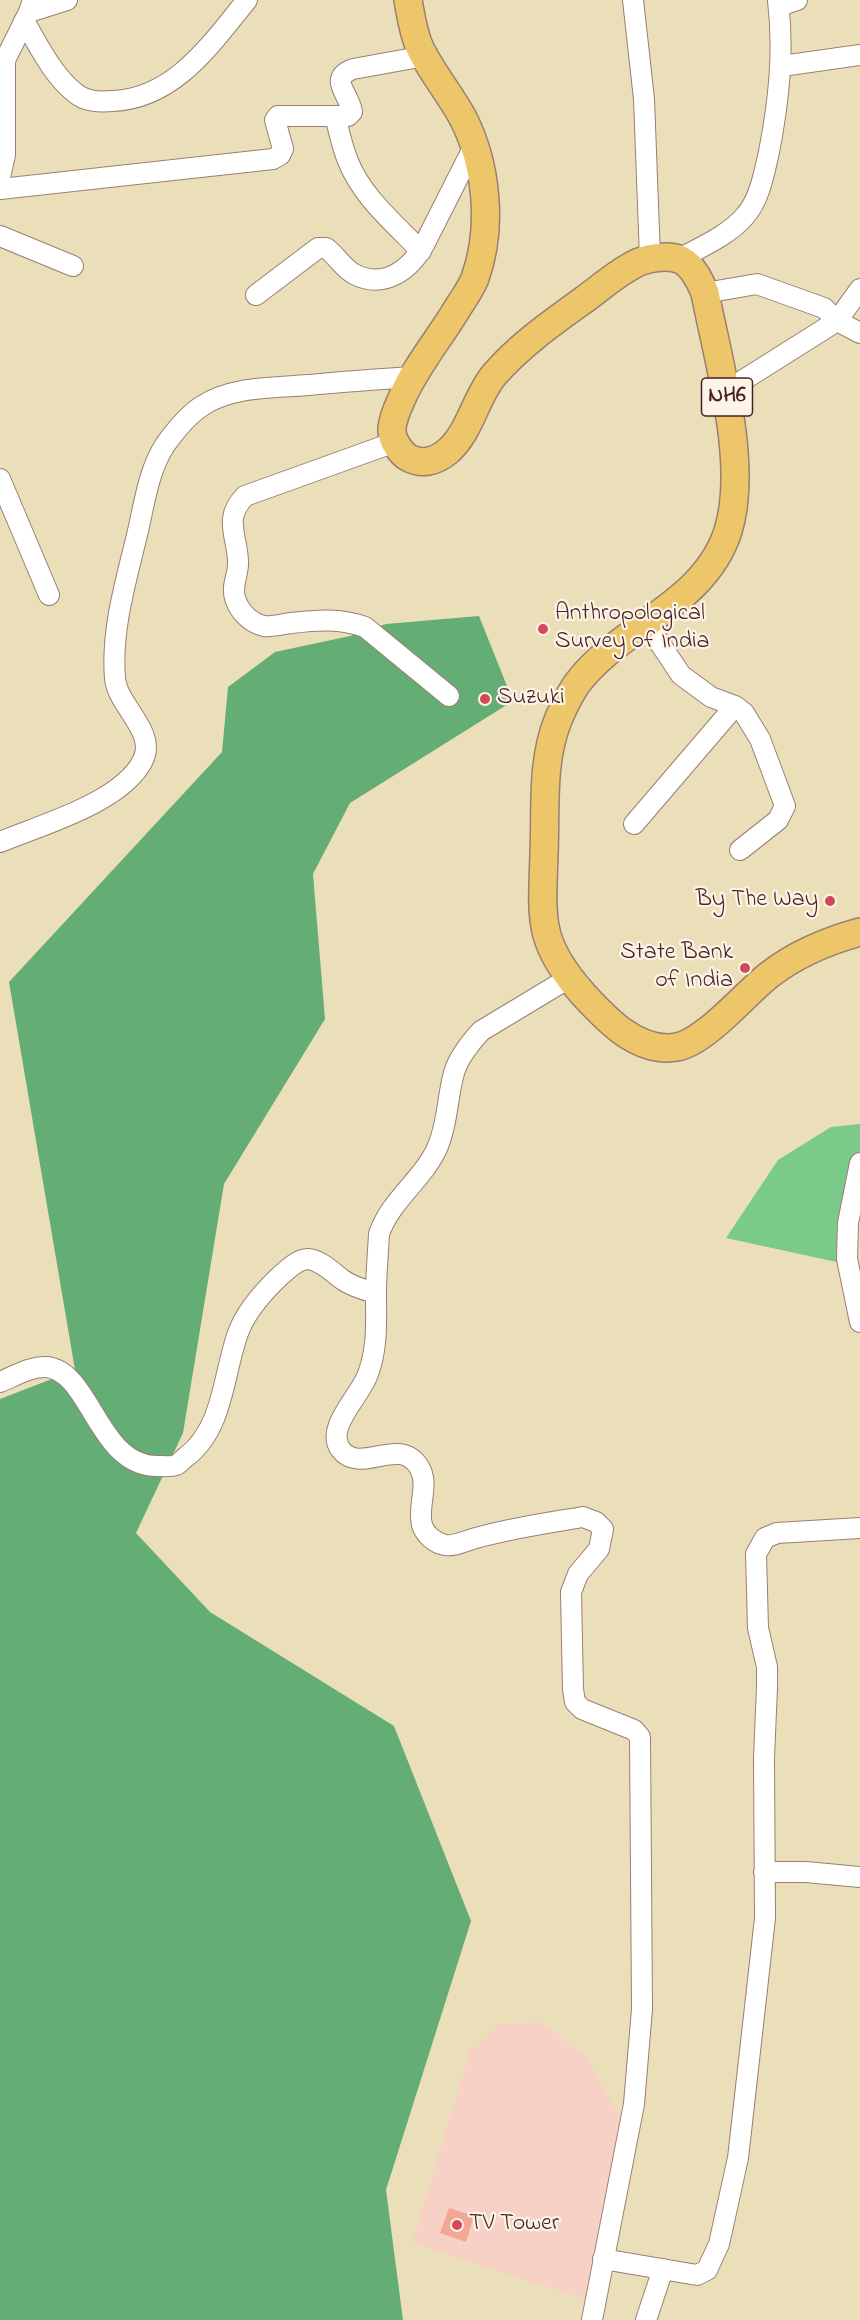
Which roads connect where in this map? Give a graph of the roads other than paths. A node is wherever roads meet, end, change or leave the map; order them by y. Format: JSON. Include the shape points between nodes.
{"nodes":[{"id":1,"x":67,"y":0,"type":"edge"},
{"id":2,"x":247,"y":0,"type":"edge"},
{"id":3,"x":408,"y":0,"type":"edge"},
{"id":4,"x":633,"y":0,"type":"edge"},
{"id":5,"x":798,"y":0,"type":"edge"},
{"id":6,"x":778,"y":3,"type":"edge"},
{"id":7,"x":29,"y":11,"type":"edge"},
{"id":8,"x":860,"y":55,"type":"edge"},
{"id":9,"x":425,"y":56,"type":"junction"},
{"id":10,"x":782,"y":66,"type":"junction"},
{"id":11,"x":335,"y":116,"type":"junction"},
{"id":12,"x":474,"y":144,"type":"junction"},
{"id":13,"x":0,"y":177,"type":"edge"},
{"id":14,"x":0,"y":189,"type":"edge"},
{"id":15,"x":0,"y":236,"type":"edge"},
{"id":16,"x":421,"y":251,"type":"junction"},
{"id":17,"x":650,"y":258,"type":"junction"},
{"id":18,"x":679,"y":259,"type":"junction"},
{"id":19,"x":73,"y":266,"type":"dead end"},
{"id":20,"x":860,"y":289,"type":"edge"},
{"id":21,"x":705,"y":293,"type":"junction"},
{"id":22,"x":256,"y":295,"type":"dead end"},
{"id":23,"x":837,"y":321,"type":"junction"},
{"id":24,"x":860,"y":333,"type":"edge"},
{"id":25,"x":412,"y":377,"type":"junction"},
{"id":26,"x":726,"y":391,"type":"junction"},
{"id":27,"x":395,"y":442,"type":"junction"},
{"id":28,"x":0,"y":479,"type":"edge"},
{"id":29,"x":49,"y":595,"type":"dead end"},
{"id":30,"x":647,"y":624,"type":"junction"},
{"id":31,"x":449,"y":696,"type":"dead end"},
{"id":32,"x":735,"y":706,"type":"junction"},
{"id":33,"x":634,"y":824,"type":"dead end"},
{"id":34,"x":0,"y":842,"type":"edge"},
{"id":35,"x":740,"y":850,"type":"dead end"},
{"id":36,"x":860,"y":932,"type":"edge"},
{"id":37,"x":569,"y":978,"type":"junction"},
{"id":38,"x":860,"y":1163,"type":"edge"},
{"id":39,"x":376,"y":1293,"type":"junction"},
{"id":40,"x":860,"y":1322,"type":"edge"},
{"id":41,"x":0,"y":1382,"type":"edge"},
{"id":42,"x":860,"y":1528,"type":"edge"},
{"id":43,"x":764,"y":1872,"type":"junction"},
{"id":44,"x":860,"y":1877,"type":"edge"},
{"id":45,"x":603,"y":2259,"type":"junction"},
{"id":46,"x":663,"y":2269,"type":"junction"},
{"id":47,"x":592,"y":2320,"type":"edge"},
{"id":48,"x":646,"y":2320,"type":"edge"}],
"edges":[{"from":1,"to":7,"type":"street"},
{"from":2,"to":7,"type":"street","via":[[201,56],[178,76],[149,93],[94,102],[76,94],[59,77]]},
{"from":3,"to":9,"type":"highway","via":[[412,24]]},
{"from":4,"to":17,"type":"street","via":[[644,99]]},
{"from":5,"to":6,"type":"street"},
{"from":6,"to":10,"type":"street"},
{"from":7,"to":13,"type":"street","via":[[5,60],[5,155]]},
{"from":8,"to":10,"type":"street"},
{"from":9,"to":11,"type":"street","via":[[346,72],[340,84],[352,112]]},
{"from":9,"to":12,"type":"highway"},
{"from":10,"to":18,"type":"street","via":[[778,105],[757,198],[745,216],[727,231]]},
{"from":11,"to":14,"type":"street","via":[[278,116],[275,120],[283,149],[273,159]]},
{"from":11,"to":16,"type":"street","via":[[356,177]]},
{"from":12,"to":16,"type":"street"},
{"from":12,"to":25,"type":"highway","via":[[485,229],[477,271],[462,302]]},
{"from":15,"to":19,"type":"street"},
{"from":16,"to":22,"type":"street","via":[[404,270],[380,279],[354,274],[326,248],[318,248]]},
{"from":17,"to":18,"type":"highway"},
{"from":17,"to":27,"type":"highway","via":[[633,264],[510,358],[480,395],[448,452],[422,462],[411,459]]},
{"from":18,"to":21,"type":"highway","number":"NH6","via":[[688,265]]},
{"from":20,"to":23,"type":"street"},
{"from":21,"to":23,"type":"street","via":[[757,284],[824,308]]},
{"from":21,"to":26,"type":"highway","number":"NH6"},
{"from":23,"to":24,"type":"street"},
{"from":23,"to":26,"type":"street"},
{"from":25,"to":27,"type":"highway","via":[[395,414]]},
{"from":25,"to":34,"type":"street","via":[[226,395],[203,406],[182,424],[153,468],[116,637],[115,682],[142,730],[144,759],[134,774],[100,801]]},
{"from":26,"to":30,"type":"highway","number":"NH6","via":[[735,482],[727,532],[717,556],[701,578]]},
{"from":27,"to":31,"type":"street","via":[[245,496],[236,505],[232,519],[238,562],[235,599],[250,620],[264,626],[335,620],[365,627]]},
{"from":28,"to":29,"type":"street"},
{"from":30,"to":32,"type":"street","via":[[681,675],[711,697]]},
{"from":30,"to":37,"type":"highway","number":"NH6","via":[[614,648],[577,685],[557,723],[550,749],[543,917],[547,940]]},
{"from":32,"to":33,"type":"street"},
{"from":32,"to":35,"type":"street","via":[[752,724],[784,806],[778,820]]},
{"from":36,"to":37,"type":"highway","number":"NH6","via":[[796,956],[697,1038],[678,1047],[656,1047],[635,1040]]},
{"from":37,"to":39,"type":"street","via":[[482,1031],[471,1043],[454,1072],[447,1120],[438,1148],[385,1218],[379,1234]]},
{"from":38,"to":40,"type":"street","via":[[848,1223],[847,1259]]},
{"from":39,"to":41,"type":"street","via":[[343,1280],[316,1260],[305,1259],[290,1266],[243,1320],[207,1434],[176,1465],[141,1464],[120,1450],[62,1372],[36,1367]]},
{"from":39,"to":45,"type":"street","via":[[375,1350],[362,1389],[337,1428],[337,1443],[342,1452],[350,1457],[375,1458],[405,1454],[414,1460],[423,1476],[422,1525],[436,1542],[448,1546],[491,1533],[583,1517],[603,1529],[599,1549],[578,1574],[571,1592],[573,1689],[575,1702],[582,1709],[634,1730],[640,1737],[642,1986],[634,2104]]},
{"from":42,"to":43,"type":"street","via":[[777,1533],[765,1538],[756,1554],[758,1628],[768,1687]]},
{"from":43,"to":44,"type":"street"},
{"from":43,"to":46,"type":"street","via":[[765,1918],[738,2158],[719,2244],[702,2274]]},
{"from":45,"to":46,"type":"street"},
{"from":45,"to":47,"type":"street"},
{"from":46,"to":48,"type":"street"}]}
